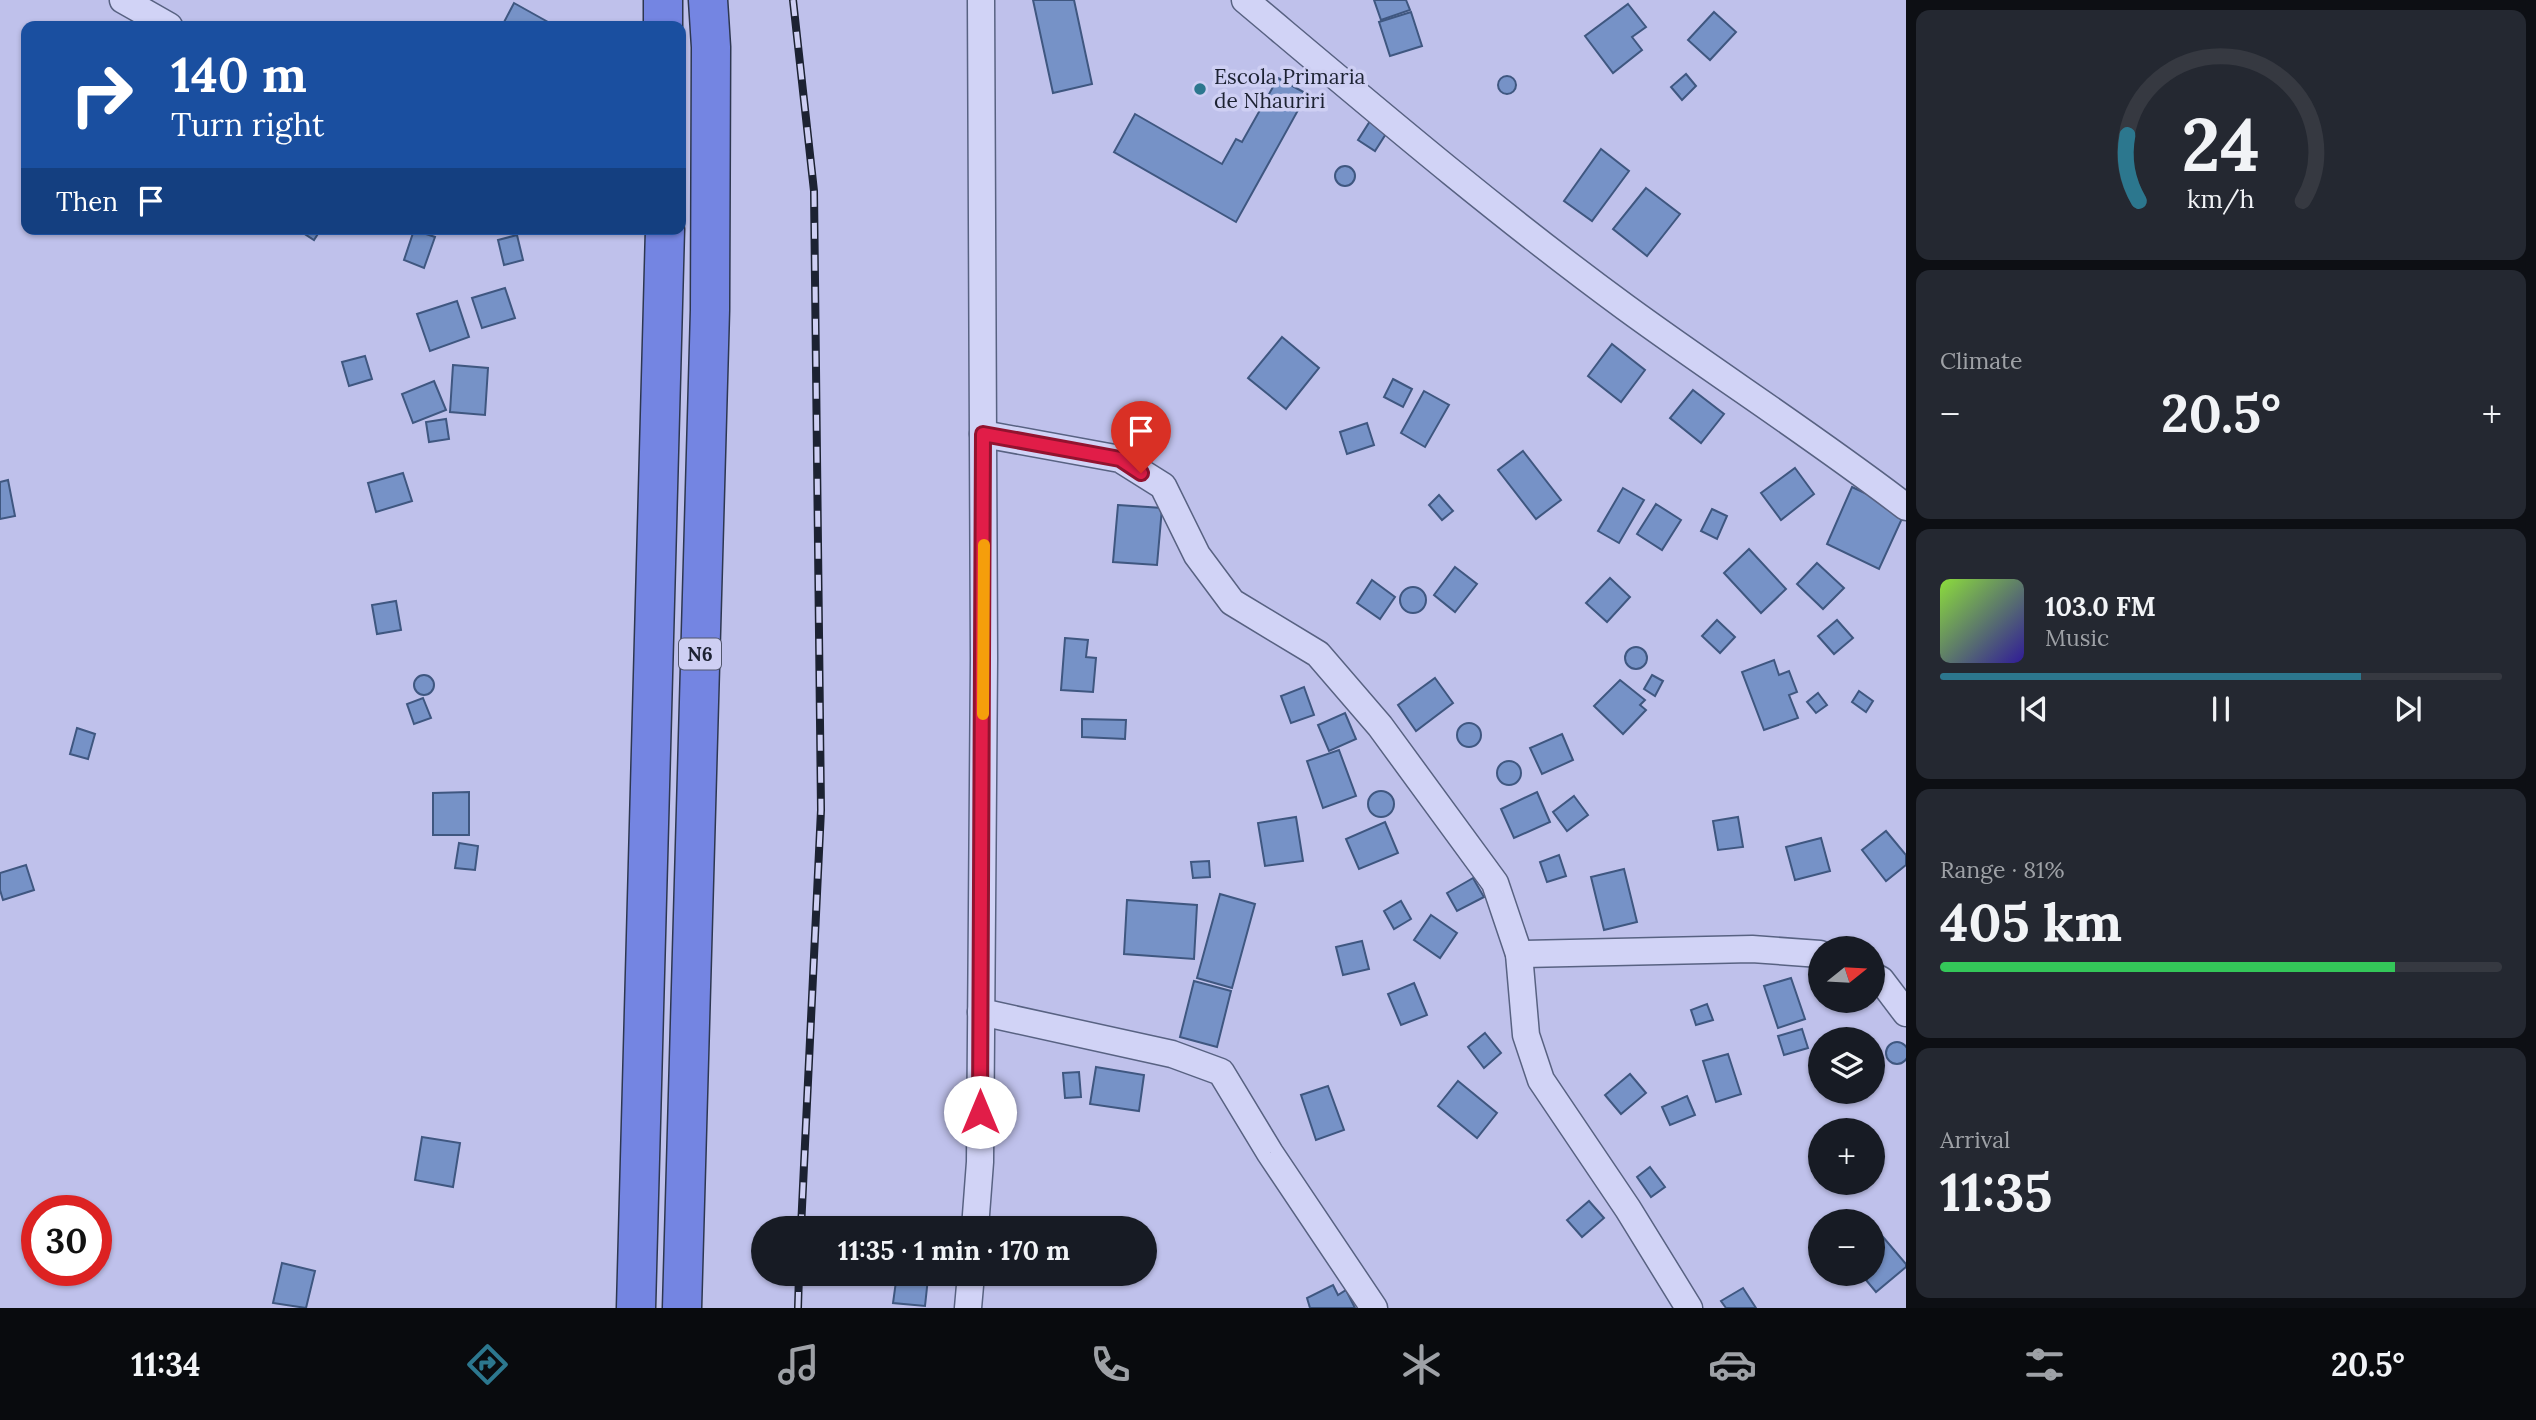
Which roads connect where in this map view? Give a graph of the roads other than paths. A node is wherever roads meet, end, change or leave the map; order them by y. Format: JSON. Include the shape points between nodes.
{"nodes":[{"id":1,"x":123,"y":0,"type":"edge"},
{"id":2,"x":663,"y":0,"type":"edge"},
{"id":3,"x":708,"y":0,"type":"edge"},
{"id":4,"x":981,"y":0,"type":"edge"},
{"id":5,"x":1245,"y":0,"type":"edge"},
{"id":6,"x":160,"y":21,"type":"edge"},
{"id":7,"x":663,"y":21,"type":"edge"},
{"id":8,"x":665,"y":235,"type":"edge"},
{"id":9,"x":983,"y":434,"type":"junction"},
{"id":10,"x":1906,"y":507,"type":"edge"},
{"id":11,"x":1808,"y":953,"type":"edge"},
{"id":12,"x":1519,"y":954,"type":"junction"},
{"id":13,"x":1885,"y":985,"type":"edge"},
{"id":14,"x":981,"y":1012,"type":"junction"},
{"id":15,"x":1906,"y":1013,"type":"edge"},
{"id":16,"x":976,"y":1216,"type":"edge"},
{"id":17,"x":970,"y":1286,"type":"edge"},
{"id":18,"x":636,"y":1308,"type":"edge"},
{"id":19,"x":682,"y":1308,"type":"edge"},
{"id":20,"x":968,"y":1308,"type":"edge"},
{"id":21,"x":1374,"y":1308,"type":"edge"},
{"id":22,"x":1689,"y":1308,"type":"edge"}],
"edges":[{"from":1,"to":6,"type":"street"},
{"from":2,"to":7,"type":"highway"},
{"from":3,"to":19,"type":"highway","number":"N6","via":[[710,310]]},
{"from":4,"to":9,"type":"street"},
{"from":5,"to":10,"type":"street","via":[[1436,161],[1614,298]]},
{"from":8,"to":18,"type":"highway","number":"N6"},
{"from":9,"to":12,"type":"street","via":[[1120,459],[1163,486],[1197,555],[1232,602],[1318,654],[1380,726],[1495,883]]},
{"from":9,"to":14,"type":"street"},
{"from":11,"to":12,"type":"street","via":[[1752,948]]},
{"from":12,"to":22,"type":"street","via":[[1525,1035],[1541,1080]]},
{"from":13,"to":15,"type":"street"},
{"from":14,"to":16,"type":"street"},
{"from":14,"to":21,"type":"street","via":[[1172,1054],[1221,1072]]},
{"from":17,"to":20,"type":"street"}]}
